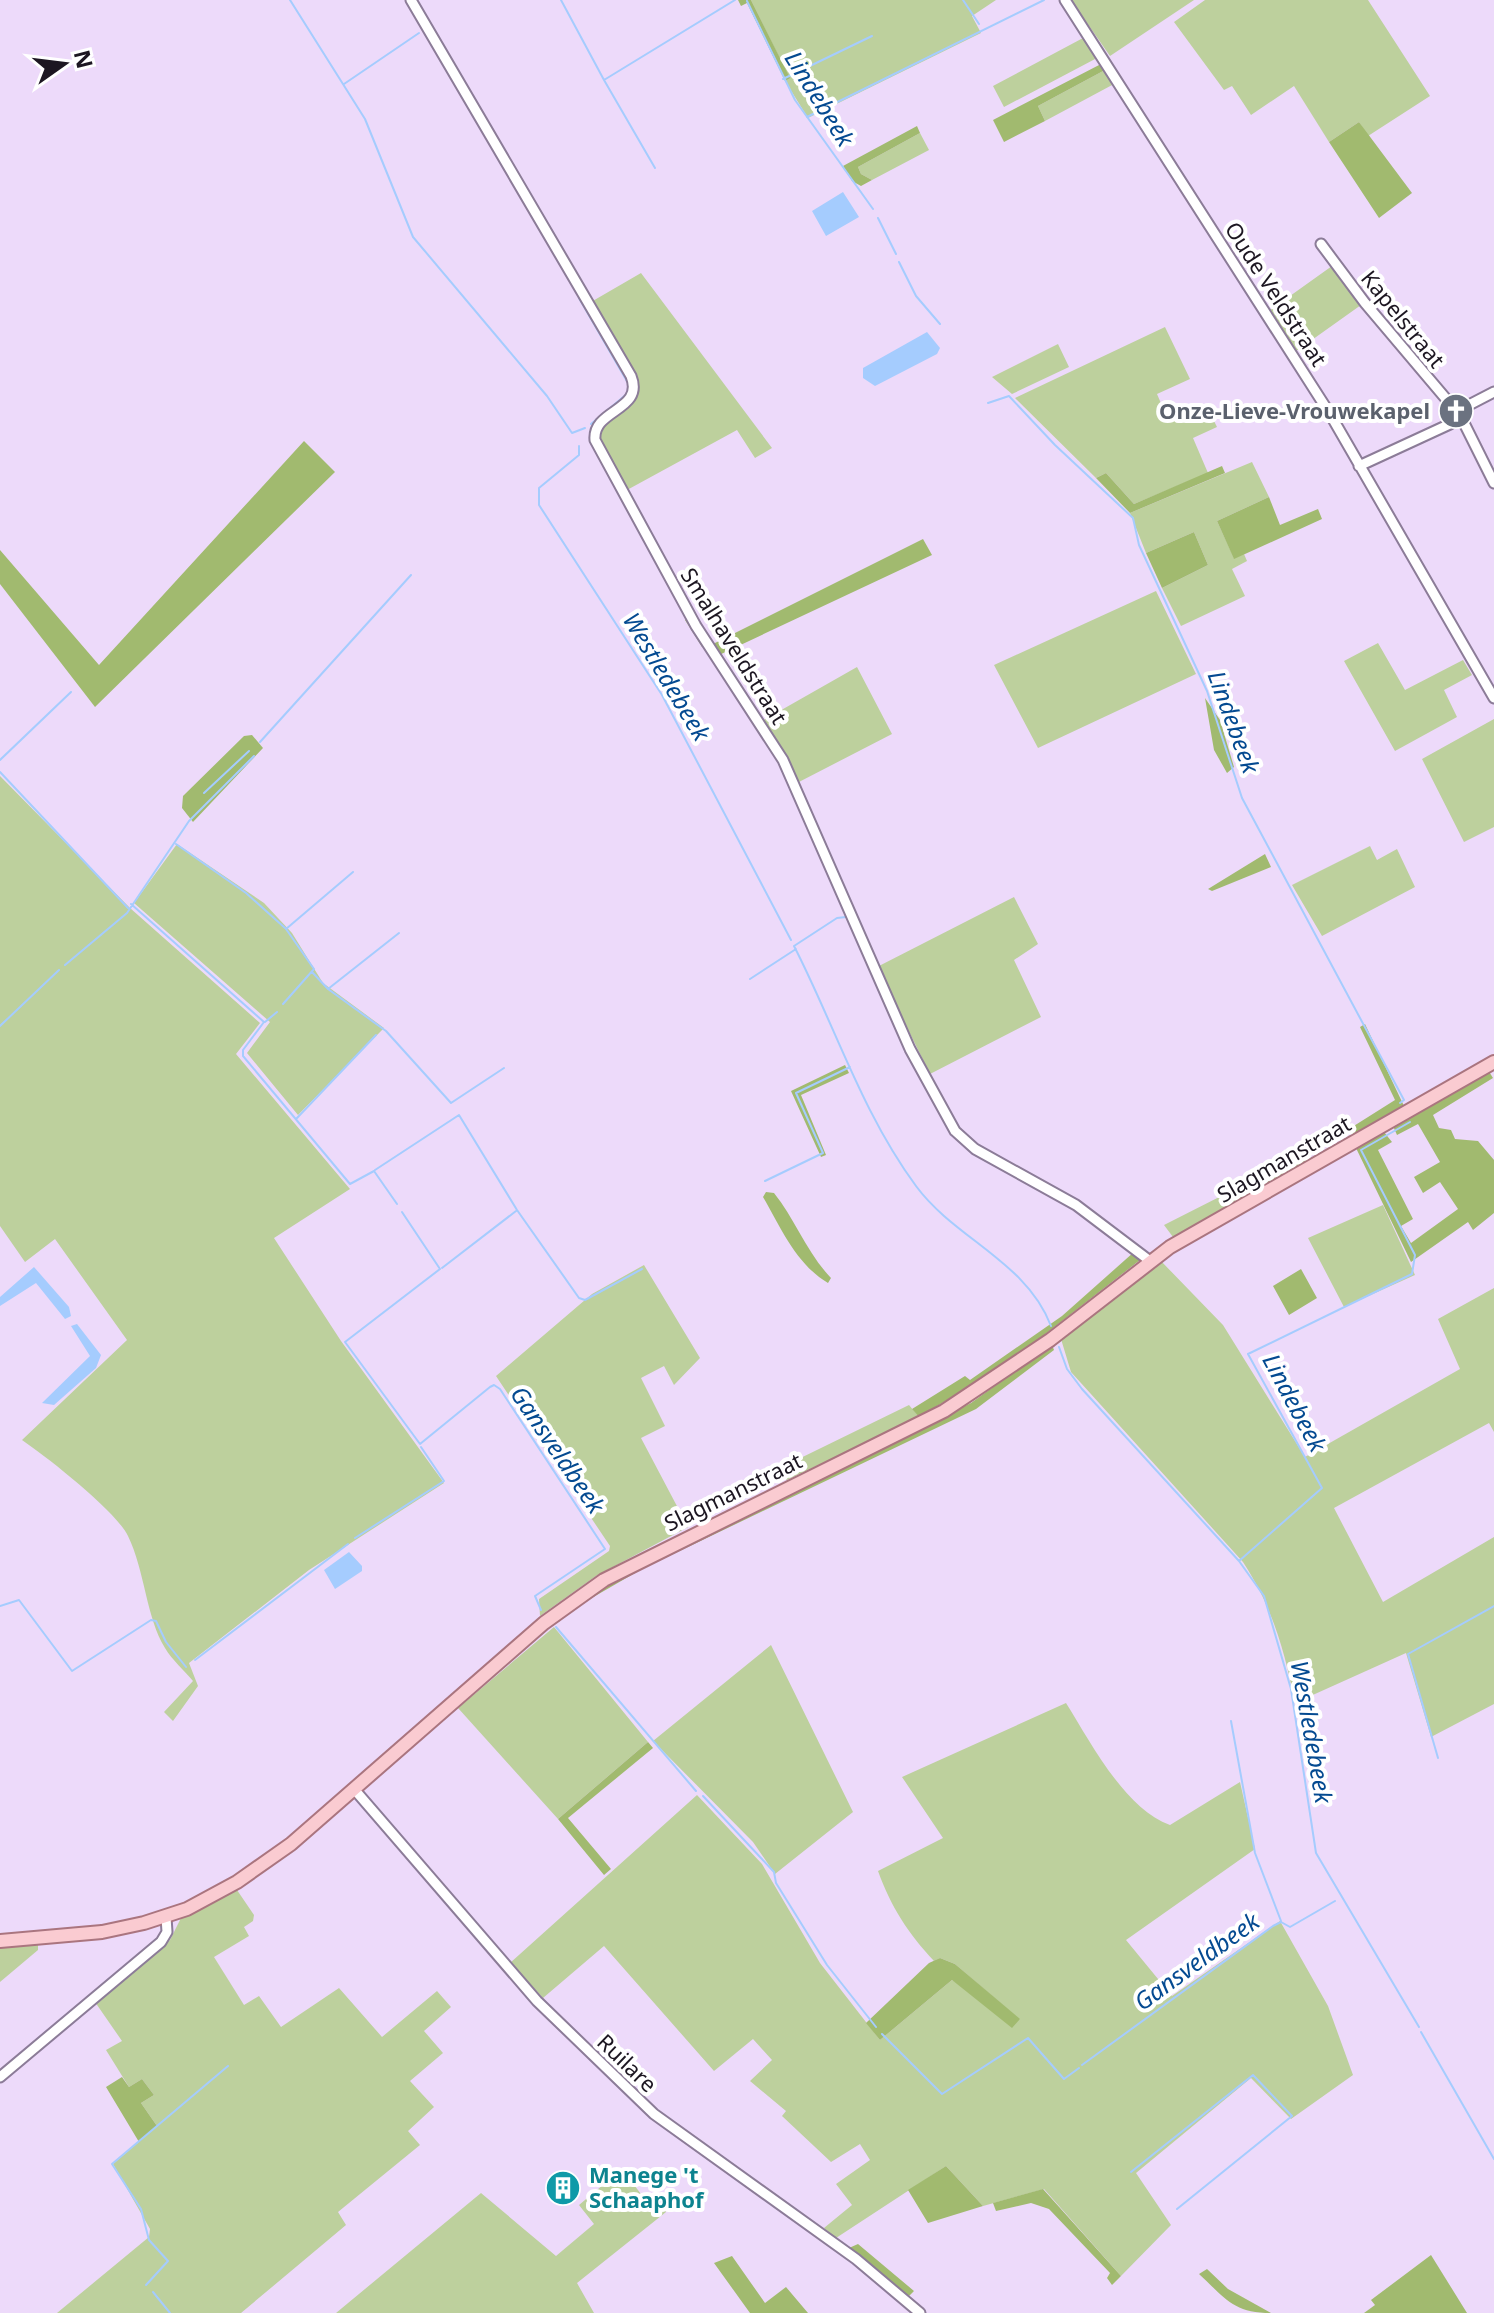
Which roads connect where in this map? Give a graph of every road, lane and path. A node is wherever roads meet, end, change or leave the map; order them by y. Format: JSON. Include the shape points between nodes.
{"nodes":[{"id":1,"x":411,"y":0,"type":"edge"},
{"id":2,"x":1065,"y":0,"type":"edge"},
{"id":3,"x":1321,"y":244,"type":"dead end"},
{"id":4,"x":1494,"y":392,"type":"edge"},
{"id":5,"x":1462,"y":411,"type":"junction"},
{"id":6,"x":1359,"y":466,"type":"junction"},
{"id":7,"x":1494,"y":483,"type":"edge"},
{"id":8,"x":1494,"y":698,"type":"edge"},
{"id":9,"x":1494,"y":1062,"type":"edge"},
{"id":10,"x":1150,"y":1261,"type":"junction"},
{"id":11,"x":354,"y":1789,"type":"junction"},
{"id":12,"x":166,"y":1917,"type":"junction"},
{"id":13,"x":0,"y":1941,"type":"edge"},
{"id":14,"x":0,"y":2077,"type":"edge"},
{"id":15,"x":920,"y":2313,"type":"edge"}],
"edges":[{"from":1,"to":10,"type":"street","name":"Smalhaveldstraat","via":[[631,376],[632,397],[598,424],[595,440],[696,626],[783,760],[910,1049],[955,1131],[975,1149],[1076,1205]]},
{"from":2,"to":6,"type":"street","name":"Oude Veldstraat"},
{"from":3,"to":5,"type":"street","name":"Kapelstraat","via":[[1422,372]]},
{"from":4,"to":5,"type":"street"},
{"from":5,"to":6,"type":"street","via":[[1450,424]]},
{"from":5,"to":7,"type":"street","name":"Kapelstraat"},
{"from":6,"to":8,"type":"street","name":"Oude Veldstraat"},
{"from":9,"to":10,"type":"main road","name":"Slagmanstraat"},
{"from":10,"to":11,"type":"main road","name":"Slagmanstraat","via":[[1050,1340],[963,1399],[604,1580],[544,1623]]},
{"from":11,"to":12,"type":"main road","name":"Slagmanstraat","via":[[253,1872]]},
{"from":11,"to":15,"type":"street","name":"Ruilare","via":[[537,2001],[654,2114],[856,2259]]},
{"from":12,"to":13,"type":"main road","name":"Slagmanstraat","via":[[102,1932]]},
{"from":12,"to":14,"type":"street","via":[[161,1942]]}]}
